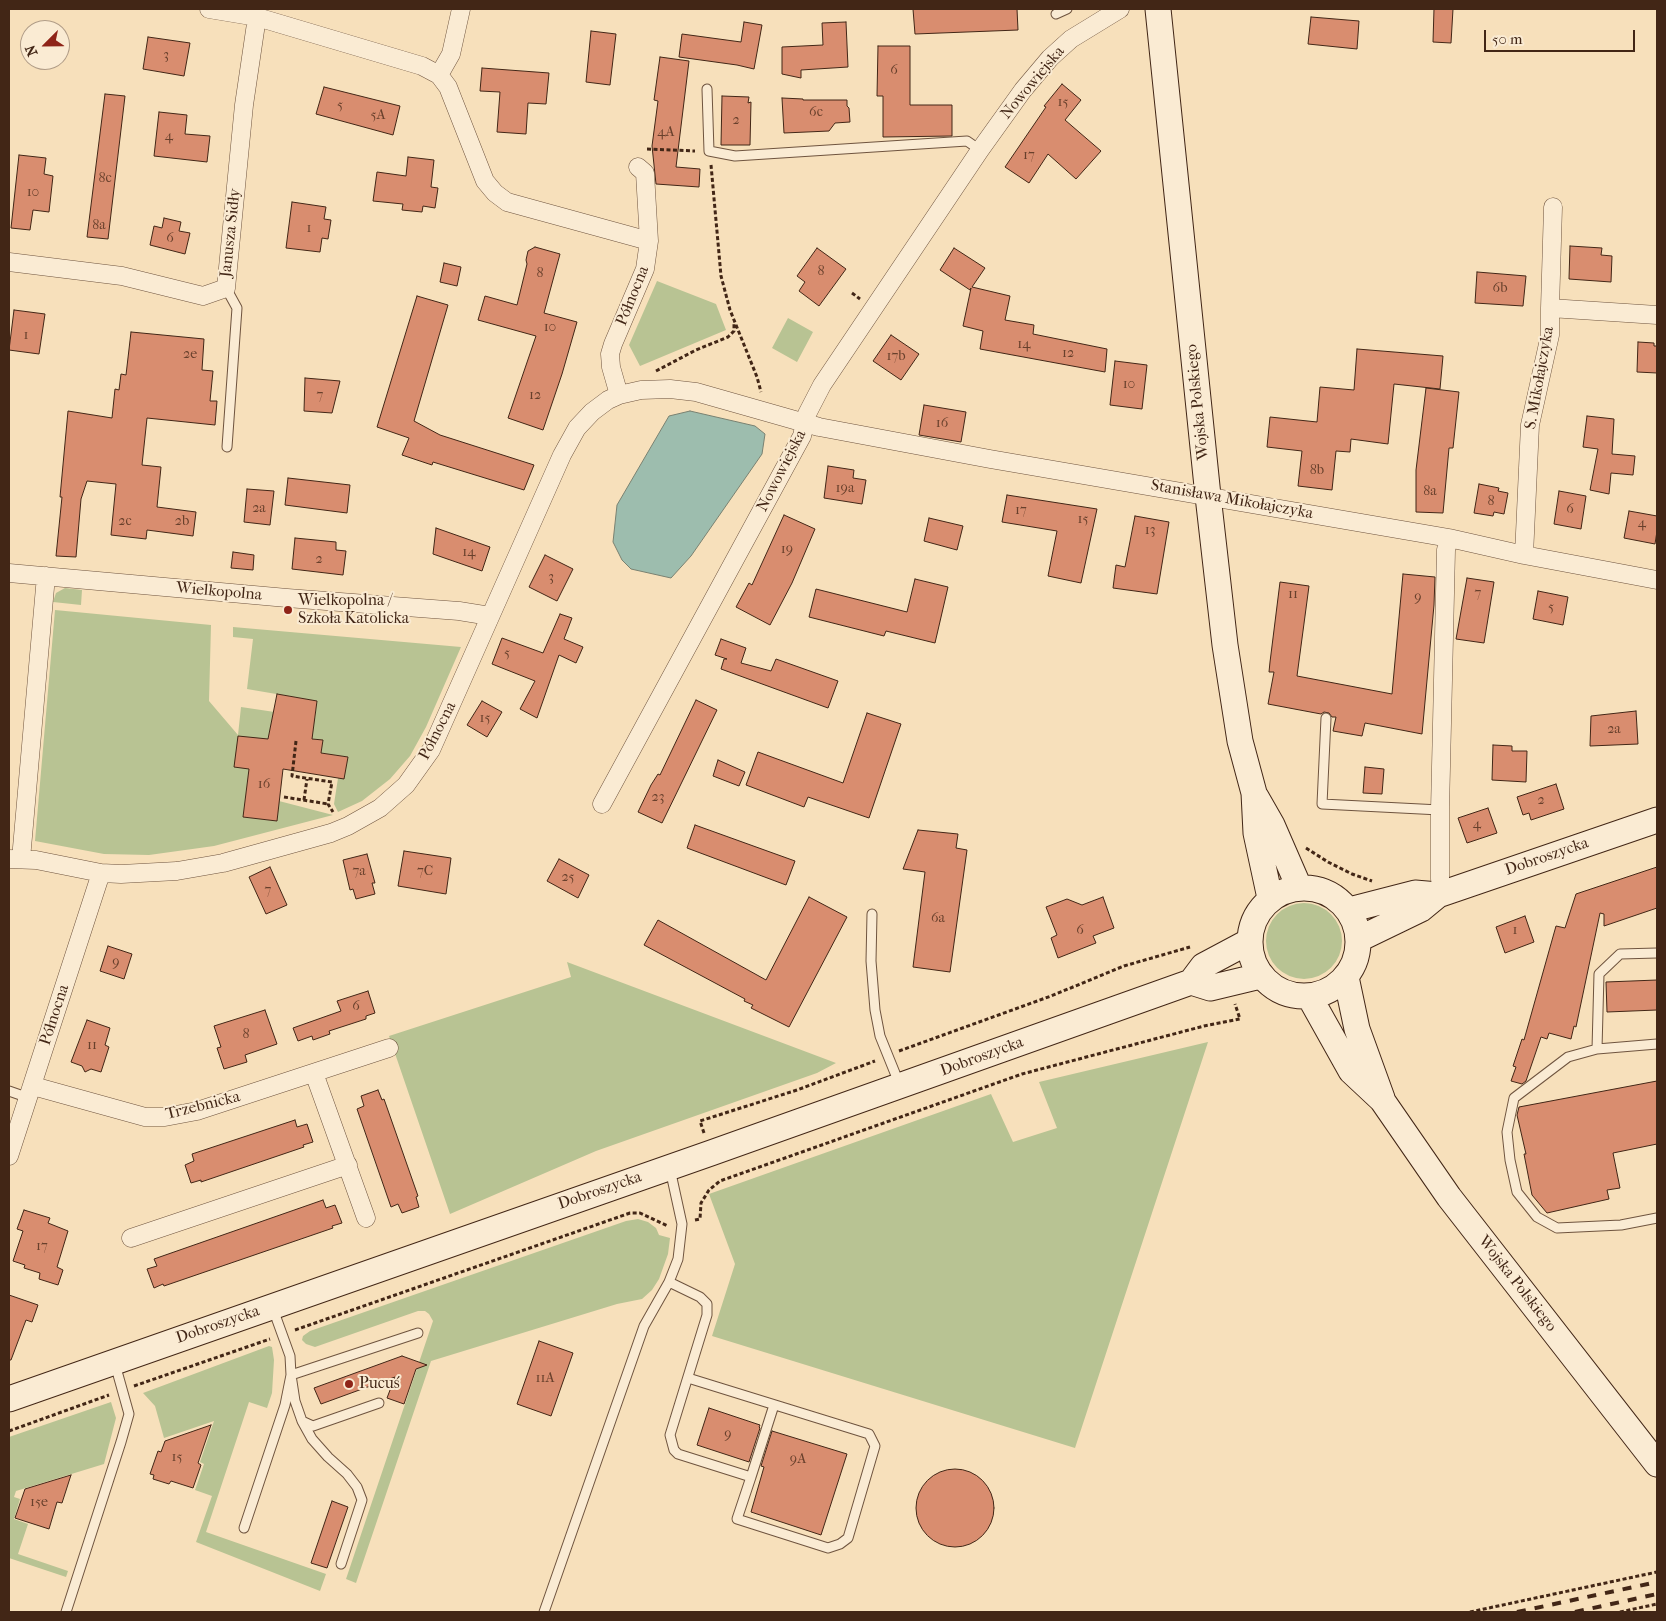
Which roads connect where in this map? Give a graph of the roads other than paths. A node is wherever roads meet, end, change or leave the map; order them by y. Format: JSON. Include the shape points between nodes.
{"nodes":[{"id":1,"x":209,"y":9,"type":"edge"},
{"id":2,"x":461,"y":9,"type":"edge"},
{"id":3,"x":1067,"y":9,"type":"edge"},
{"id":4,"x":1120,"y":9,"type":"edge"},
{"id":5,"x":1158,"y":9,"type":"edge"},
{"id":6,"x":1056,"y":14,"type":"dead end"},
{"id":7,"x":257,"y":17,"type":"junction"},
{"id":8,"x":439,"y":75,"type":"junction"},
{"id":9,"x":707,"y":90,"type":"dead end"},
{"id":10,"x":980,"y":150,"type":"junction"},
{"id":11,"x":642,"y":170,"type":"road end"},
{"id":12,"x":1553,"y":207,"type":"dead end"},
{"id":13,"x":649,"y":241,"type":"junction"},
{"id":14,"x":9,"y":262,"type":"edge"},
{"id":15,"x":226,"y":288,"type":"junction"},
{"id":16,"x":1550,"y":308,"type":"junction"},
{"id":17,"x":1657,"y":315,"type":"edge"},
{"id":18,"x":625,"y":393,"type":"junction"},
{"id":19,"x":806,"y":423,"type":"junction"},
{"id":20,"x":227,"y":447,"type":"dead end"},
{"id":21,"x":1208,"y":496,"type":"junction"},
{"id":22,"x":1449,"y":538,"type":"junction"},
{"id":23,"x":1524,"y":555,"type":"junction"},
{"id":24,"x":9,"y":573,"type":"edge"},
{"id":25,"x":46,"y":576,"type":"junction"},
{"id":26,"x":1657,"y":580,"type":"edge"},
{"id":27,"x":490,"y":616,"type":"junction"},
{"id":28,"x":1326,"y":718,"type":"dead end"},
{"id":29,"x":1254,"y":792,"type":"junction"},
{"id":30,"x":602,"y":804,"type":"dead end"},
{"id":31,"x":1440,"y":810,"type":"junction"},
{"id":32,"x":1657,"y":820,"type":"edge"},
{"id":33,"x":15,"y":859,"type":"edge"},
{"id":34,"x":101,"y":873,"type":"junction"},
{"id":35,"x":1299,"y":887,"type":"junction"},
{"id":36,"x":1441,"y":894,"type":"junction"},
{"id":37,"x":1270,"y":898,"type":"junction"},
{"id":38,"x":1349,"y":910,"type":"junction"},
{"id":39,"x":872,"y":914,"type":"dead end"},
{"id":40,"x":1359,"y":939,"type":"junction"},
{"id":41,"x":1248,"y":942,"type":"junction"},
{"id":42,"x":1657,"y":954,"type":"edge"},
{"id":43,"x":1260,"y":976,"type":"junction"},
{"id":44,"x":1346,"y":976,"type":"junction"},
{"id":45,"x":1191,"y":982,"type":"junction"},
{"id":46,"x":1310,"y":996,"type":"junction"},
{"id":47,"x":1657,"y":1044,"type":"edge"},
{"id":48,"x":389,"y":1048,"type":"dead end"},
{"id":49,"x":1597,"y":1049,"type":"junction"},
{"id":50,"x":314,"y":1073,"type":"junction"},
{"id":51,"x":900,"y":1086,"type":"junction"},
{"id":52,"x":9,"y":1091,"type":"edge"},
{"id":53,"x":31,"y":1092,"type":"junction"},
{"id":54,"x":1382,"y":1100,"type":"junction"},
{"id":55,"x":9,"y":1156,"type":"edge"},
{"id":56,"x":348,"y":1165,"type":"junction"},
{"id":57,"x":670,"y":1167,"type":"junction"},
{"id":58,"x":366,"y":1218,"type":"dead end"},
{"id":59,"x":1657,"y":1218,"type":"edge"},
{"id":60,"x":131,"y":1238,"type":"dead end"},
{"id":61,"x":669,"y":1282,"type":"junction"},
{"id":62,"x":273,"y":1306,"type":"junction"},
{"id":63,"x":418,"y":1333,"type":"dead end"},
{"id":64,"x":114,"y":1362,"type":"junction"},
{"id":65,"x":292,"y":1375,"type":"junction"},
{"id":66,"x":688,"y":1378,"type":"junction"},
{"id":67,"x":9,"y":1399,"type":"edge"},
{"id":68,"x":379,"y":1403,"type":"dead end"},
{"id":69,"x":774,"y":1406,"type":"junction"},
{"id":70,"x":302,"y":1420,"type":"junction"},
{"id":71,"x":1657,"y":1464,"type":"edge"},
{"id":72,"x":750,"y":1477,"type":"junction"},
{"id":73,"x":244,"y":1528,"type":"dead end"},
{"id":74,"x":341,"y":1564,"type":"dead end"},
{"id":75,"x":66,"y":1612,"type":"edge"},
{"id":76,"x":544,"y":1612,"type":"edge"}],
"edges":[{"from":1,"to":7,"type":"street"},
{"from":2,"to":8,"type":"street","via":[[451,54]]},
{"from":3,"to":6,"type":"lane"},
{"from":4,"to":10,"type":"street","name":"Nowowiejska","via":[[1071,39],[1050,58]]},
{"from":5,"to":21,"type":"main road","name":"Wojska Polskiego"},
{"from":7,"to":8,"type":"street","via":[[422,66]]},
{"from":7,"to":15,"type":"street","name":"Janusza Sidły","via":[[244,104]]},
{"from":8,"to":13,"type":"street","via":[[448,87],[485,181],[495,193],[507,202]]},
{"from":9,"to":10,"type":"lane","via":[[709,151],[735,156],[967,141]]},
{"from":10,"to":19,"type":"street","name":"Nowowiejska","via":[[822,385],[807,414]]},
{"from":11,"to":13,"type":"street","name":"Północna"},
{"from":12,"to":16,"type":"street"},
{"from":13,"to":18,"type":"street","name":"Północna","via":[[645,269],[610,354],[610,367]]},
{"from":14,"to":15,"type":"street","via":[[122,276],[203,296]]},
{"from":15,"to":20,"type":"lane","name":"Janusza Sidły","via":[[237,308]]},
{"from":16,"to":17,"type":"street","name":"S. Mikołajczyka"},
{"from":16,"to":23,"type":"street","name":"S. Mikołajczyka","via":[[1550,336],[1530,425]]},
{"from":18,"to":19,"type":"street","name":"Północna","via":[[656,388],[696,392]]},
{"from":18,"to":27,"type":"street","name":"Północna","via":[[592,412],[571,436]]},
{"from":19,"to":21,"type":"street","name":"Stanisława Mikołajczyka"},
{"from":19,"to":30,"type":"street","name":"Nowowiejska","via":[[802,436]]},
{"from":21,"to":22,"type":"street","name":"Stanisława Mikołajczyka"},
{"from":21,"to":29,"type":"main road","name":"Wojska Polskiego","via":[[1231,688],[1240,741]]},
{"from":22,"to":23,"type":"street","name":"Stanisława Mikołajczyka"},
{"from":22,"to":31,"type":"street","via":[[1446,550]]},
{"from":23,"to":26,"type":"street","name":"Stanisława Mikołajczyka"},
{"from":24,"to":25,"type":"street","name":"Wielkopolna"},
{"from":25,"to":27,"type":"street","name":"Wielkopolna"},
{"from":25,"to":33,"type":"street"},
{"from":27,"to":34,"type":"street","name":"Północna","via":[[431,750],[406,785],[380,808],[331,832],[224,862],[177,871]]},
{"from":28,"to":31,"type":"lane","via":[[1322,804]]},
{"from":29,"to":35,"type":"main road","name":"Wojska Polskiego"},
{"from":29,"to":37,"type":"main road","name":"Wojska Polskiego","via":[[1256,832]]},
{"from":31,"to":36,"type":"street"},
{"from":32,"to":36,"type":"main road","name":"Dobroszycka"},
{"from":33,"to":34,"type":"street","name":"Północna"},
{"from":34,"to":53,"type":"street","name":"Północna"},
{"from":35,"to":37,"type":"main road"},
{"from":35,"to":38,"type":"main road","via":[[1315,889],[1340,901]]},
{"from":36,"to":38,"type":"main road","name":"Dobroszycka","via":[[1416,893]]},
{"from":36,"to":40,"type":"main road","name":"Dobroszycka","via":[[1421,909]]},
{"from":37,"to":41,"type":"main road","via":[[1258,911]]},
{"from":38,"to":40,"type":"main road"},
{"from":39,"to":51,"type":"lane","via":[[875,1010],[880,1036]]},
{"from":40,"to":44,"type":"main road","via":[[1357,955]]},
{"from":41,"to":43,"type":"main road","via":[[1251,959]]},
{"from":41,"to":45,"type":"main road","name":"Dobroszycka","via":[[1203,966]]},
{"from":42,"to":49,"type":"lane","via":[[1620,954],[1599,974]]},
{"from":43,"to":45,"type":"main road","via":[[1210,988]]},
{"from":43,"to":46,"type":"main road","via":[[1288,994]]},
{"from":44,"to":46,"type":"main road","via":[[1332,988]]},
{"from":44,"to":54,"type":"main road","name":"Wojska Polskiego","via":[[1356,1029]]},
{"from":45,"to":51,"type":"main road","name":"Dobroszycka"},
{"from":46,"to":54,"type":"main road","name":"Wojska Polskiego","via":[[1351,1071]]},
{"from":47,"to":49,"type":"lane"},
{"from":48,"to":50,"type":"street","name":"Trzebnicka"},
{"from":49,"to":59,"type":"lane","via":[[1568,1057],[1514,1098],[1507,1132],[1517,1192],[1537,1217],[1557,1228],[1621,1226]]},
{"from":50,"to":53,"type":"street","name":"Trzebnicka","via":[[197,1111],[165,1118],[146,1117]]},
{"from":50,"to":56,"type":"street"},
{"from":51,"to":57,"type":"main road","name":"Dobroszycka"},
{"from":52,"to":53,"type":"lane"},
{"from":53,"to":55,"type":"street","name":"Północna"},
{"from":54,"to":71,"type":"main road","name":"Wojska Polskiego","via":[[1454,1204]]},
{"from":56,"to":58,"type":"street"},
{"from":56,"to":60,"type":"street"},
{"from":57,"to":61,"type":"lane","via":[[682,1224],[678,1260]]},
{"from":57,"to":62,"type":"main road","name":"Dobroszycka"},
{"from":61,"to":66,"type":"lane","via":[[700,1297],[706,1304],[707,1315]]},
{"from":61,"to":76,"type":"lane","via":[[644,1326]]},
{"from":62,"to":64,"type":"main road","name":"Dobroszycka"},
{"from":62,"to":65,"type":"lane","via":[[290,1356]]},
{"from":63,"to":65,"type":"lane"},
{"from":64,"to":67,"type":"main road","name":"Dobroszycka"},
{"from":64,"to":75,"type":"lane","via":[[129,1414]]},
{"from":65,"to":70,"type":"lane","via":[[295,1401]]},
{"from":65,"to":73,"type":"lane"},
{"from":66,"to":69,"type":"lane"},
{"from":66,"to":72,"type":"lane","via":[[670,1435],[674,1450]]},
{"from":68,"to":70,"type":"lane","via":[[313,1426]]},
{"from":69,"to":72,"type":"lane"},
{"from":69,"to":72,"type":"lane","via":[[869,1434],[875,1446],[848,1538],[828,1548],[737,1519]]},
{"from":70,"to":74,"type":"lane","via":[[312,1439],[357,1487],[362,1500]]}]}
